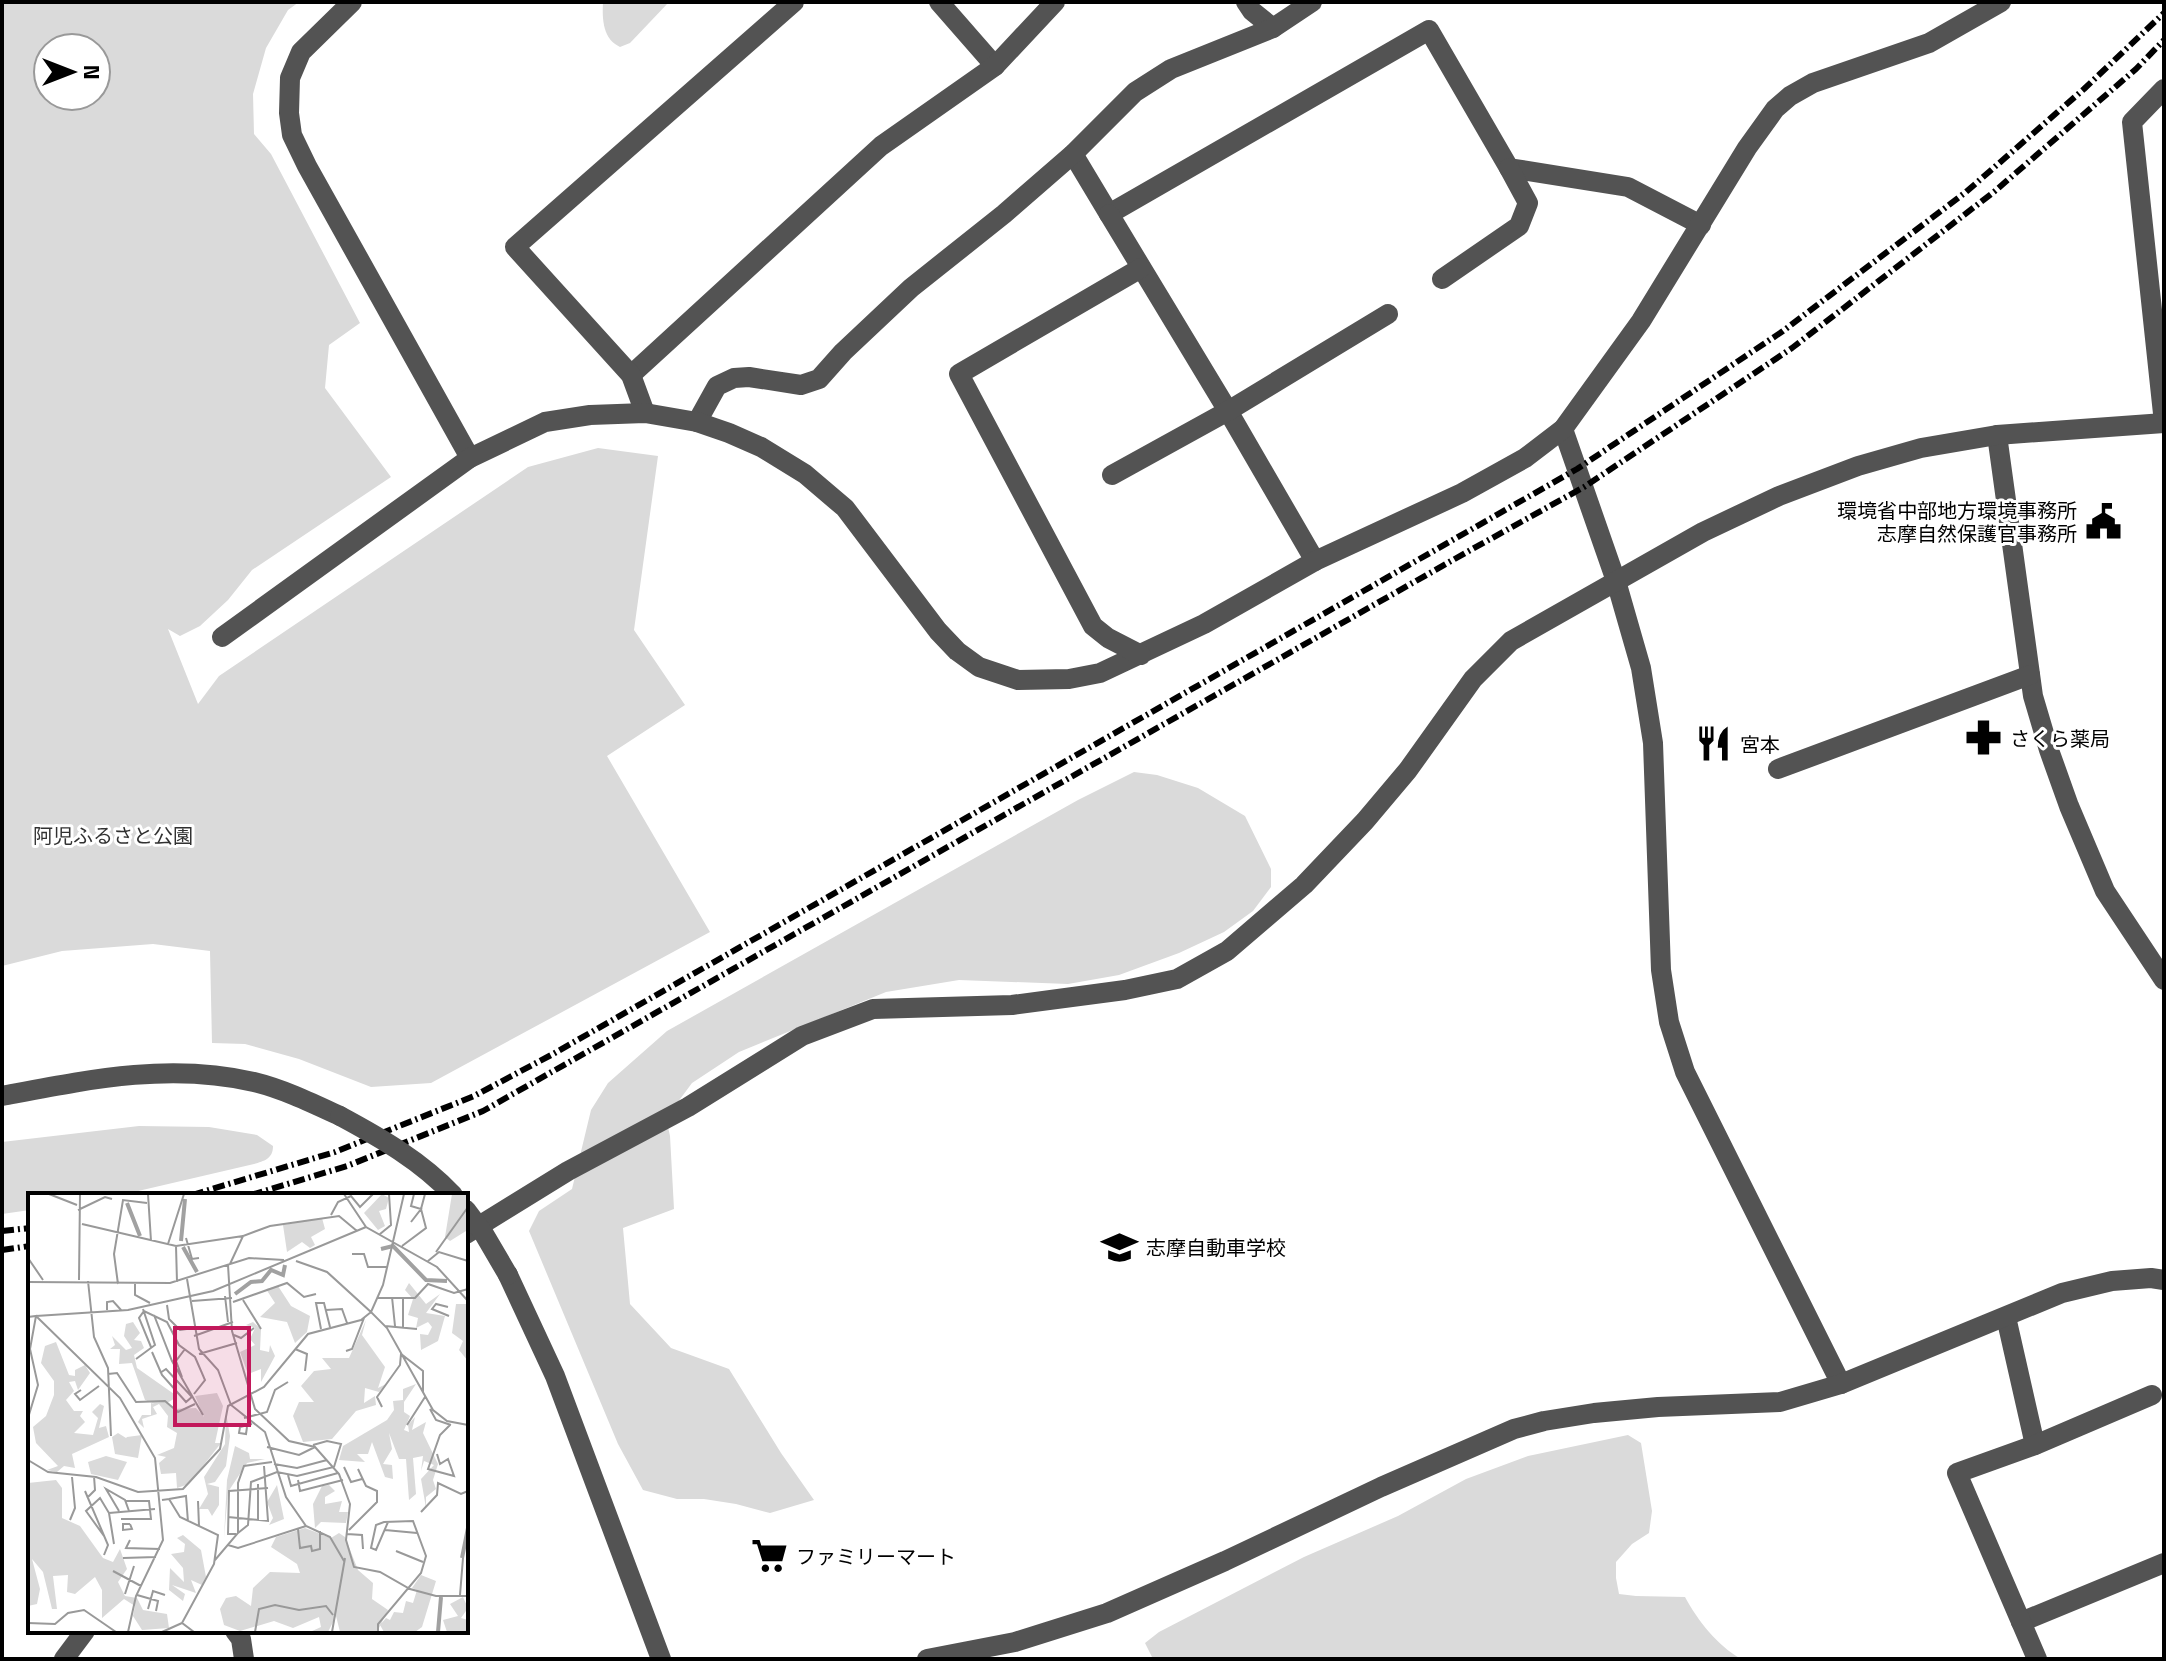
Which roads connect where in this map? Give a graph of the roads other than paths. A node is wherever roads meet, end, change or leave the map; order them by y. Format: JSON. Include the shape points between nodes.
{"nodes":[{"id":1,"x":352,"y":2,"type":"edge"},
{"id":2,"x":794,"y":2,"type":"edge"},
{"id":3,"x":939,"y":2,"type":"edge"},
{"id":4,"x":1055,"y":2,"type":"edge"},
{"id":5,"x":1246,"y":2,"type":"edge"},
{"id":6,"x":1312,"y":2,"type":"edge"},
{"id":7,"x":2001,"y":2,"type":"edge"},
{"id":8,"x":1273,"y":28,"type":"junction"},
{"id":9,"x":995,"y":66,"type":"junction"},
{"id":10,"x":2164,"y":89,"type":"edge"},
{"id":11,"x":1073,"y":154,"type":"junction"},
{"id":12,"x":1509,"y":168,"type":"junction"},
{"id":13,"x":1109,"y":214,"type":"junction"},
{"id":14,"x":1701,"y":225,"type":"junction"},
{"id":15,"x":1141,"y":268,"type":"junction"},
{"id":16,"x":1442,"y":279,"type":"dead end"},
{"id":17,"x":1388,"y":314,"type":"dead end"},
{"id":18,"x":631,"y":375,"type":"junction"},
{"id":19,"x":1228,"y":411,"type":"junction"},
{"id":20,"x":645,"y":413,"type":"junction"},
{"id":21,"x":697,"y":422,"type":"junction"},
{"id":22,"x":2164,"y":423,"type":"edge"},
{"id":23,"x":1563,"y":429,"type":"junction"},
{"id":24,"x":1997,"y":435,"type":"junction"},
{"id":25,"x":470,"y":458,"type":"junction"},
{"id":26,"x":1112,"y":475,"type":"dead end"},
{"id":27,"x":1315,"y":561,"type":"junction"},
{"id":28,"x":1616,"y":581,"type":"junction"},
{"id":29,"x":222,"y":637,"type":"dead end"},
{"id":30,"x":1141,"y":655,"type":"junction"},
{"id":31,"x":2030,"y":675,"type":"junction"},
{"id":32,"x":1778,"y":769,"type":"dead end"},
{"id":33,"x":2164,"y":980,"type":"edge"},
{"id":34,"x":2,"y":1096,"type":"edge"},
{"id":35,"x":451,"y":1193,"type":"edge"},
{"id":36,"x":468,"y":1213,"type":"edge"},
{"id":37,"x":468,"y":1233,"type":"edge"},
{"id":38,"x":2164,"y":1280,"type":"edge"},
{"id":39,"x":2006,"y":1317,"type":"junction"},
{"id":40,"x":1841,"y":1384,"type":"junction"},
{"id":41,"x":2152,"y":1395,"type":"dead end"},
{"id":42,"x":2035,"y":1445,"type":"junction"},
{"id":43,"x":2164,"y":1563,"type":"edge"},
{"id":44,"x":2021,"y":1622,"type":"junction"},
{"id":45,"x":84,"y":1633,"type":"edge"},
{"id":46,"x":236,"y":1633,"type":"edge"},
{"id":47,"x":64,"y":1659,"type":"edge"},
{"id":48,"x":244,"y":1659,"type":"edge"},
{"id":49,"x":661,"y":1659,"type":"edge"},
{"id":50,"x":927,"y":1659,"type":"edge"},
{"id":51,"x":2037,"y":1659,"type":"edge"}],
"edges":[{"from":1,"to":25,"type":"street","via":[[301,52],[290,78],[292,135]]},
{"from":2,"to":18,"type":"street","via":[[515,247]]},
{"from":3,"to":9,"type":"street"},
{"from":4,"to":9,"type":"street"},
{"from":5,"to":8,"type":"street"},
{"from":6,"to":8,"type":"street"},
{"from":7,"to":14,"type":"street","via":[[1929,43],[1790,96],[1747,148]]},
{"from":8,"to":11,"type":"street","via":[[1171,69],[1135,92]]},
{"from":9,"to":18,"type":"street","via":[[881,146]]},
{"from":10,"to":22,"type":"street","via":[[2132,122]]},
{"from":11,"to":13,"type":"street"},
{"from":11,"to":21,"type":"street","via":[[911,288],[819,379],[801,385],[749,377],[725,381]]},
{"from":12,"to":13,"type":"street","via":[[1429,30]]},
{"from":12,"to":14,"type":"street","via":[[1628,187]]},
{"from":12,"to":16,"type":"street","via":[[1528,203],[1519,226]]},
{"from":13,"to":15,"type":"street"},
{"from":14,"to":23,"type":"street","via":[[1641,321]]},
{"from":15,"to":19,"type":"street"},
{"from":15,"to":30,"type":"street","via":[[959,374],[1093,626]]},
{"from":17,"to":19,"type":"street"},
{"from":18,"to":20,"type":"street"},
{"from":19,"to":26,"type":"street"},
{"from":19,"to":27,"type":"street"},
{"from":20,"to":21,"type":"street"},
{"from":20,"to":25,"type":"street","via":[[545,422]]},
{"from":21,"to":30,"type":"street","via":[[761,447],[805,474],[845,508],[938,631],[979,667],[1018,680],[1069,679],[1100,673]]},
{"from":22,"to":24,"type":"street"},
{"from":23,"to":27,"type":"street","via":[[1525,458],[1462,493]]},
{"from":23,"to":28,"type":"street"},
{"from":24,"to":28,"type":"street","via":[[1921,448],[1779,496]]},
{"from":24,"to":31,"type":"street"},
{"from":25,"to":29,"type":"street"},
{"from":27,"to":30,"type":"street"},
{"from":28,"to":37,"type":"street","via":[[1511,641],[1473,679],[1365,821],[1304,885],[1227,951],[1177,979],[1125,990],[1012,1005],[873,1009],[802,1036]]},
{"from":28,"to":40,"type":"street","via":[[1641,668],[1653,743],[1661,970],[1669,1022],[1685,1072]]},
{"from":31,"to":32,"type":"street"},
{"from":31,"to":33,"type":"street","via":[[2049,750],[2105,891]]},
{"from":34,"to":35,"type":"street","bridge":true,"via":[[130,1074],[194,1073],[255,1083],[340,1116],[410,1157]]},
{"from":36,"to":49,"type":"street","bridge":true,"via":[[508,1275],[555,1376]]},
{"from":38,"to":39,"type":"street","via":[[2112,1281],[2062,1293]]},
{"from":39,"to":40,"type":"street"},
{"from":39,"to":42,"type":"street"},
{"from":40,"to":50,"type":"street","via":[[1780,1402],[1594,1413],[1514,1429],[1107,1613],[1015,1642]]},
{"from":41,"to":42,"type":"street"},
{"from":42,"to":44,"type":"street","via":[[1957,1473]]},
{"from":43,"to":44,"type":"street"},
{"from":44,"to":51,"type":"street"},
{"from":45,"to":47,"type":"street"},
{"from":46,"to":48,"type":"street"}]}
